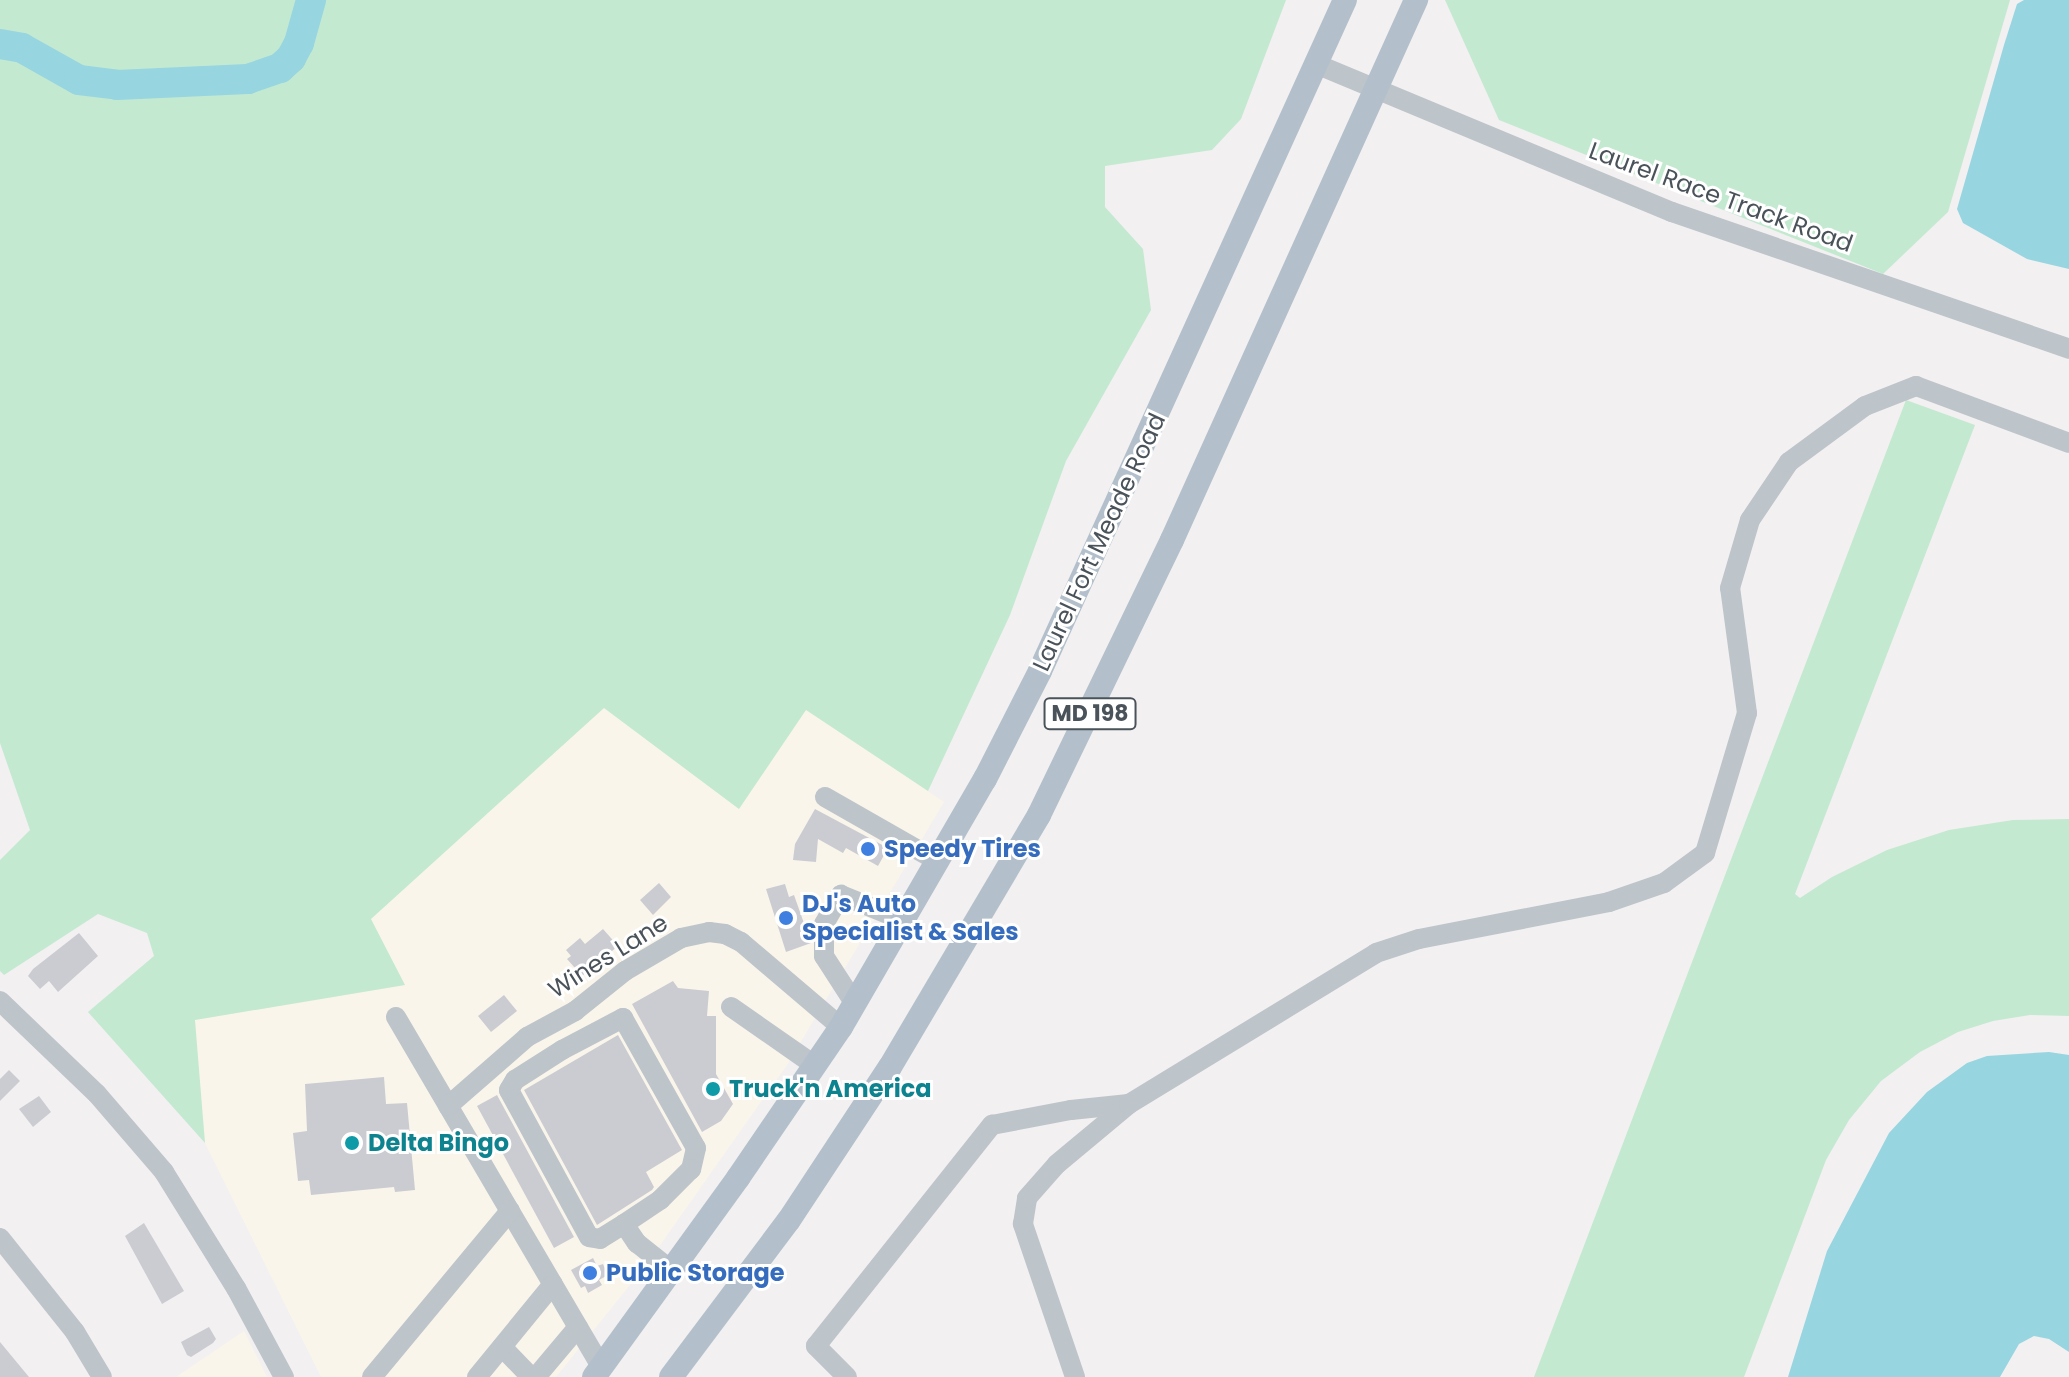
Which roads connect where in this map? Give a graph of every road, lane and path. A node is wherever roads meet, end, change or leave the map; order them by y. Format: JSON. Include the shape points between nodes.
{"nodes":[{"id":1,"x":1345,"y":0,"type":"edge"},
{"id":2,"x":1416,"y":0,"type":"edge"},
{"id":3,"x":1316,"y":64,"type":"junction"},
{"id":4,"x":1375,"y":89,"type":"junction"},
{"id":5,"x":2069,"y":349,"type":"edge"},
{"id":6,"x":2069,"y":443,"type":"edge"},
{"id":7,"x":825,"y":797,"type":"dead end"},
{"id":8,"x":939,"y":862,"type":"junction"},
{"id":9,"x":905,"y":921,"type":"junction"},
{"id":10,"x":0,"y":1001,"type":"edge"},
{"id":11,"x":855,"y":1004,"type":"junction"},
{"id":12,"x":731,"y":1007,"type":"dead end"},
{"id":13,"x":396,"y":1017,"type":"dead end"},
{"id":14,"x":841,"y":1027,"type":"junction"},
{"id":15,"x":814,"y":1065,"type":"junction"},
{"id":16,"x":1129,"y":1104,"type":"junction"},
{"id":17,"x":448,"y":1106,"type":"junction"},
{"id":18,"x":510,"y":1211,"type":"junction"},
{"id":19,"x":624,"y":1224,"type":"junction"},
{"id":20,"x":0,"y":1238,"type":"edge"},
{"id":21,"x":671,"y":1270,"type":"junction"},
{"id":22,"x":553,"y":1284,"type":"junction"},
{"id":23,"x":578,"y":1327,"type":"junction"},
{"id":24,"x":502,"y":1347,"type":"junction"},
{"id":25,"x":598,"y":1372,"type":"edge"},
{"id":26,"x":102,"y":1377,"type":"edge"},
{"id":27,"x":284,"y":1377,"type":"edge"},
{"id":28,"x":372,"y":1377,"type":"edge"},
{"id":29,"x":477,"y":1377,"type":"edge"},
{"id":30,"x":534,"y":1377,"type":"edge"},
{"id":31,"x":671,"y":1377,"type":"edge"},
{"id":32,"x":847,"y":1377,"type":"edge"},
{"id":33,"x":1075,"y":1377,"type":"edge"}],
"edges":[{"from":1,"to":3,"type":"main road","name":"Laurel Fort Meade Road","number":"MD 198"},
{"from":2,"to":4,"type":"main road","number":"MD 198"},
{"from":3,"to":4,"type":"street","name":"Laurel Race Track Road"},
{"from":3,"to":8,"type":"main road","name":"Laurel Fort Meade Road","number":"MD 198","via":[[1040,671]]},
{"from":4,"to":5,"type":"street","name":"Laurel Race Track Road","via":[[1672,212]]},
{"from":4,"to":31,"type":"main road","number":"MD 198","via":[[1172,540],[1039,815],[890,1067],[789,1220]]},
{"from":6,"to":16,"type":"street","via":[[1916,386],[1865,406],[1789,462],[1750,520],[1730,588],[1747,713],[1705,853],[1664,883],[1609,902],[1419,939],[1376,953]]},
{"from":7,"to":8,"type":"street"},
{"from":8,"to":9,"type":"main road","name":"Laurel Fort Meade Road","number":"MD 198"},
{"from":9,"to":11,"type":"main road","name":"Laurel Fort Meade Road","number":"MD 198"},
{"from":9,"to":11,"type":"street","via":[[841,895],[824,924],[824,956]]},
{"from":10,"to":27,"type":"street","via":[[97,1094],[164,1172]]},
{"from":11,"to":14,"type":"main road","name":"Laurel Fort Meade Road","number":"MD 198"},
{"from":12,"to":15,"type":"street"},
{"from":13,"to":17,"type":"street"},
{"from":14,"to":15,"type":"main road","name":"Laurel Fort Meade Road","number":"MD 198"},
{"from":14,"to":17,"type":"street","name":"Wines Lane","via":[[741,942],[717,933],[681,938],[625,971],[575,1011],[527,1037]]},
{"from":15,"to":21,"type":"main road","name":"Laurel Fort Meade Road","number":"MD 198"},
{"from":16,"to":32,"type":"street","via":[[992,1125],[816,1346]]},
{"from":16,"to":33,"type":"street","via":[[1057,1164],[1027,1198],[1023,1224]]},
{"from":17,"to":18,"type":"street"},
{"from":18,"to":22,"type":"street"},
{"from":18,"to":28,"type":"street"},
{"from":19,"to":19,"type":"street","via":[[660,1200],[691,1169],[696,1148],[623,1018],[562,1050],[515,1080],[509,1090],[589,1237],[600,1239]]},
{"from":19,"to":21,"type":"street","via":[[637,1243]]},
{"from":20,"to":26,"type":"street","via":[[75,1332]]},
{"from":21,"to":25,"type":"main road","name":"Laurel Fort Meade Road","number":"MD 198"},
{"from":22,"to":23,"type":"street"},
{"from":22,"to":24,"type":"street"},
{"from":23,"to":25,"type":"street"},
{"from":23,"to":30,"type":"street"},
{"from":24,"to":29,"type":"street"},
{"from":24,"to":30,"type":"street"}]}
